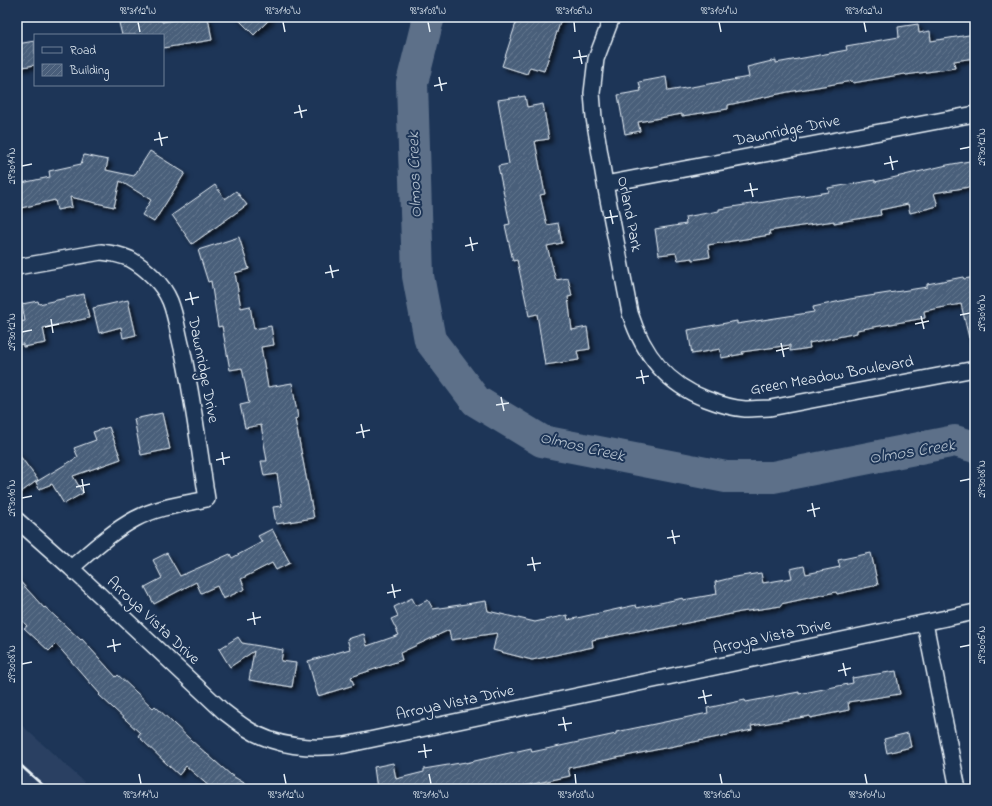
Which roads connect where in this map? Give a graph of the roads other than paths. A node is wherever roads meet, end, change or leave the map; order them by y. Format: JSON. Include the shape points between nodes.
{"nodes":[{"id":1,"x":612,"y":17,"type":"edge"},
{"id":2,"x":975,"y":114,"type":"edge"},
{"id":3,"x":605,"y":184,"type":"junction"},
{"id":4,"x":17,"y":267,"type":"edge"},
{"id":5,"x":975,"y":369,"type":"edge"},
{"id":6,"x":696,"y":395,"type":"joint"},
{"id":7,"x":17,"y":520,"type":"edge"},
{"id":8,"x":71,"y":568,"type":"junction"},
{"id":9,"x":975,"y":612,"type":"edge"},
{"id":10,"x":925,"y":623,"type":"junction"},
{"id":11,"x":958,"y":789,"type":"edge"}],
"edges":[{"from":1,"to":3,"type":"street","name":"Orland Park","via":[[596,59],[592,93]]},
{"from":2,"to":3,"type":"street","name":"Dawnridge Drive"},
{"from":3,"to":6,"type":"street","name":"Orland Park","via":[[634,325],[645,348],[660,368],[675,383]]},
{"from":4,"to":8,"type":"street","name":"Dawnridge Drive","via":[[101,252],[130,259],[160,285],[170,300],[188,378],[207,499],[162,508],[136,518]]},
{"from":5,"to":6,"type":"street","name":"Green Meadow Boulevard","via":[[770,408],[738,408]]},
{"from":7,"to":8,"type":"street","name":"Arroya Vista Drive"},
{"from":8,"to":10,"type":"street","name":"Arroya Vista Drive","via":[[223,711],[246,729],[272,741],[300,747],[345,745]]},
{"from":9,"to":10,"type":"street","name":"Arroya Vista Drive"},
{"from":10,"to":11,"type":"street"}]}
